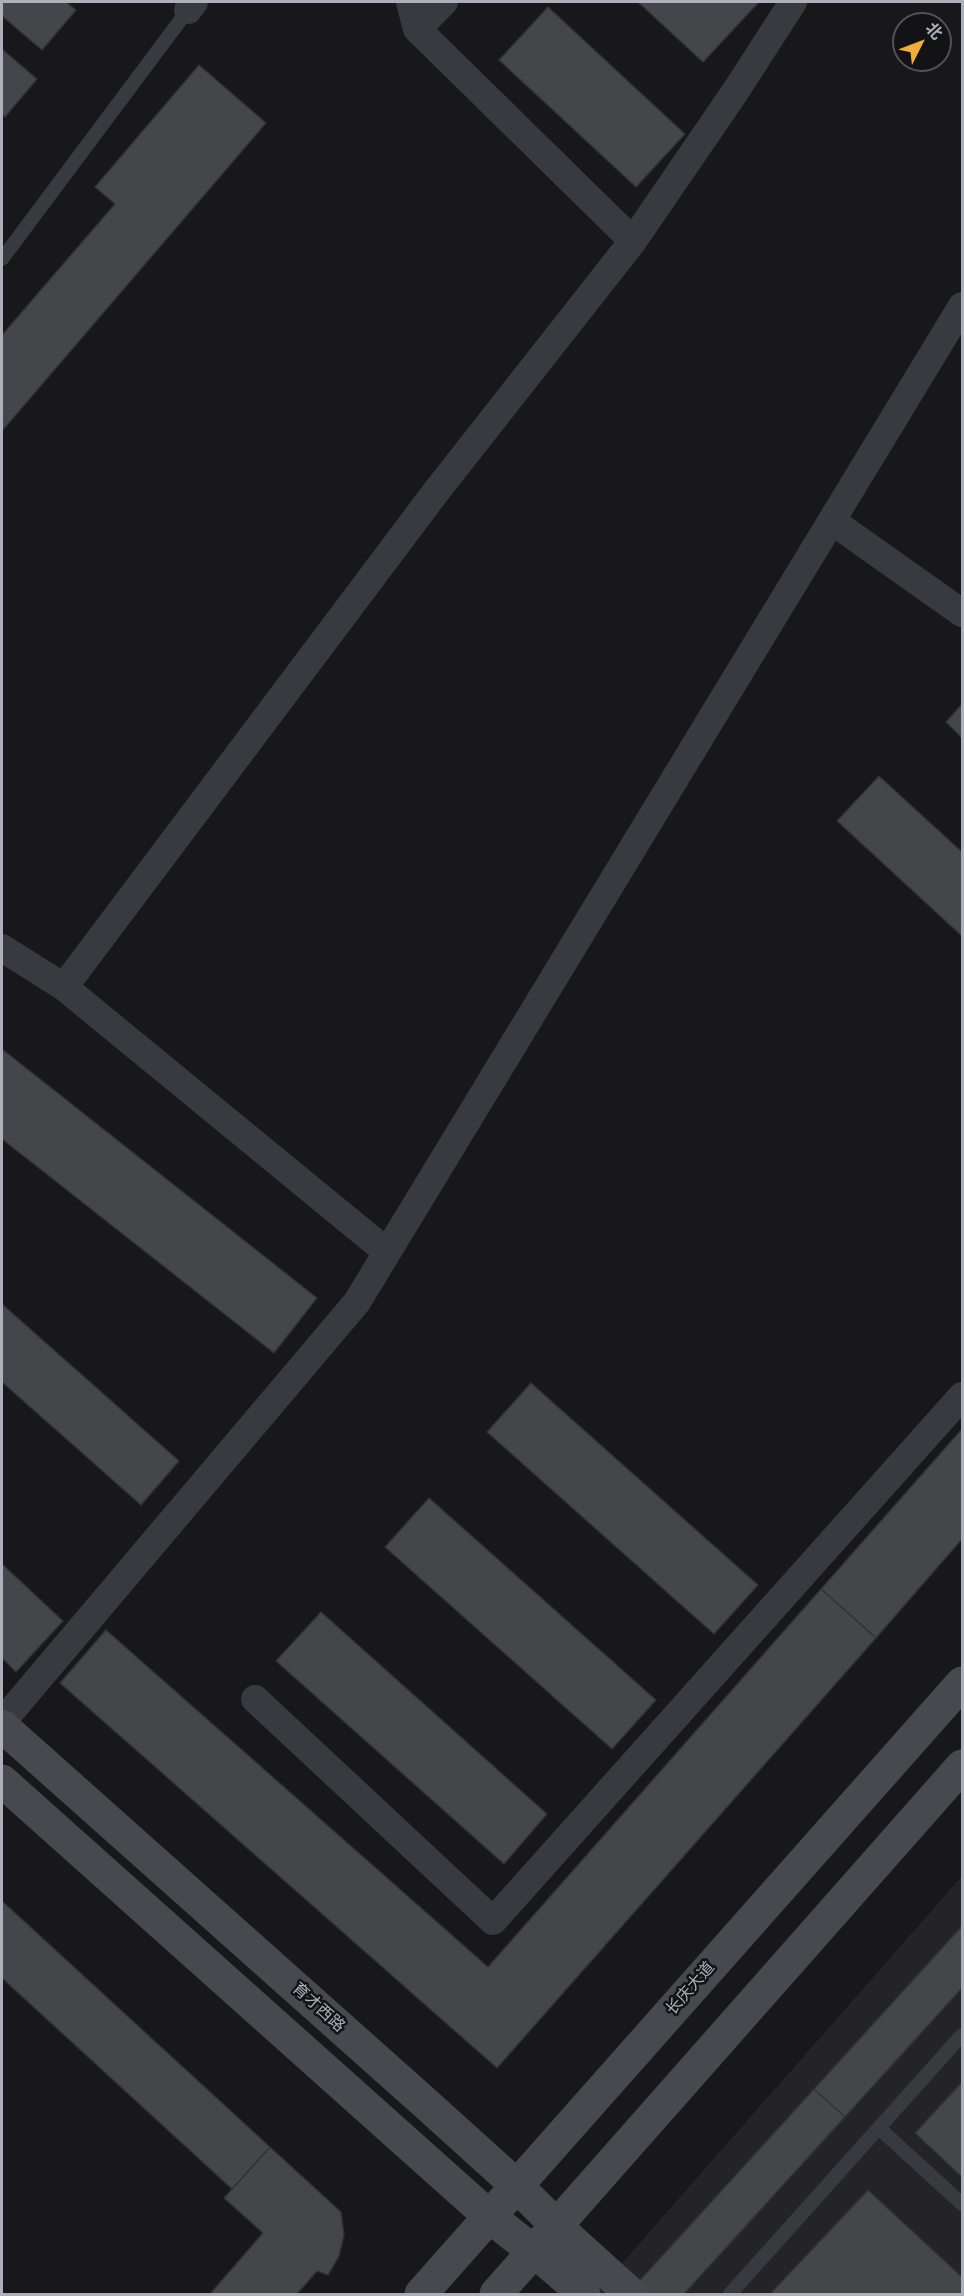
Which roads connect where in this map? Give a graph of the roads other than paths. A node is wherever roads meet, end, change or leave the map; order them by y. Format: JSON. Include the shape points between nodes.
{"nodes":[{"id":1,"x":410,"y":2,"type":"edge"},
{"id":2,"x":444,"y":2,"type":"edge"},
{"id":3,"x":793,"y":2,"type":"edge"},
{"id":4,"x":191,"y":6,"type":"edge"},
{"id":5,"x":417,"y":29,"type":"junction"},
{"id":6,"x":633,"y":241,"type":"junction"},
{"id":7,"x":2,"y":259,"type":"edge"},
{"id":8,"x":963,"y":306,"type":"edge"},
{"id":9,"x":832,"y":521,"type":"junction"},
{"id":10,"x":963,"y":614,"type":"edge"},
{"id":11,"x":2,"y":948,"type":"edge"},
{"id":12,"x":64,"y":987,"type":"junction"},
{"id":13,"x":387,"y":1252,"type":"junction"},
{"id":14,"x":963,"y":1396,"type":"edge"},
{"id":15,"x":963,"y":1683,"type":"edge"},
{"id":16,"x":255,"y":1699,"type":"dead end"},
{"id":17,"x":2,"y":1724,"type":"edge"},
{"id":18,"x":963,"y":1766,"type":"edge"},
{"id":19,"x":2,"y":1781,"type":"edge"},
{"id":20,"x":963,"y":2035,"type":"edge"},
{"id":21,"x":879,"y":2128,"type":"junction"},
{"id":22,"x":517,"y":2186,"type":"junction"},
{"id":23,"x":963,"y":2204,"type":"edge"},
{"id":24,"x":490,"y":2217,"type":"junction"},
{"id":25,"x":556,"y":2226,"type":"junction"},
{"id":26,"x":534,"y":2252,"type":"junction"},
{"id":27,"x":421,"y":2295,"type":"edge"},
{"id":28,"x":496,"y":2295,"type":"edge"},
{"id":29,"x":584,"y":2295,"type":"edge"},
{"id":30,"x":631,"y":2295,"type":"edge"},
{"id":31,"x":730,"y":2295,"type":"edge"}],
"edges":[{"from":1,"to":5,"type":"street"},
{"from":2,"to":5,"type":"street"},
{"from":3,"to":6,"type":"street"},
{"from":4,"to":7,"type":"lane"},
{"from":5,"to":6,"type":"street"},
{"from":6,"to":12,"type":"street","via":[[435,493]]},
{"from":8,"to":9,"type":"street"},
{"from":9,"to":10,"type":"street"},
{"from":9,"to":13,"type":"street"},
{"from":11,"to":12,"type":"street"},
{"from":12,"to":13,"type":"street"},
{"from":13,"to":17,"type":"street","via":[[357,1302]]},
{"from":14,"to":16,"type":"street","via":[[493,1921]]},
{"from":15,"to":22,"type":"main road","name":"长庆大道"},
{"from":17,"to":22,"type":"main road","name":"育才西路"},
{"from":18,"to":25,"type":"main road"},
{"from":19,"to":24,"type":"main road"},
{"from":20,"to":21,"type":"lane"},
{"from":21,"to":23,"type":"lane"},
{"from":21,"to":31,"type":"lane"},
{"from":22,"to":24,"type":"main road","name":"长庆大道"},
{"from":22,"to":25,"type":"main road","name":"育才西路"},
{"from":24,"to":26,"type":"main road"},
{"from":24,"to":27,"type":"main road","name":"长庆大道"},
{"from":25,"to":26,"type":"main road"},
{"from":25,"to":30,"type":"main road","name":"育才西路"},
{"from":26,"to":28,"type":"main road"},
{"from":26,"to":29,"type":"main road"}]}
